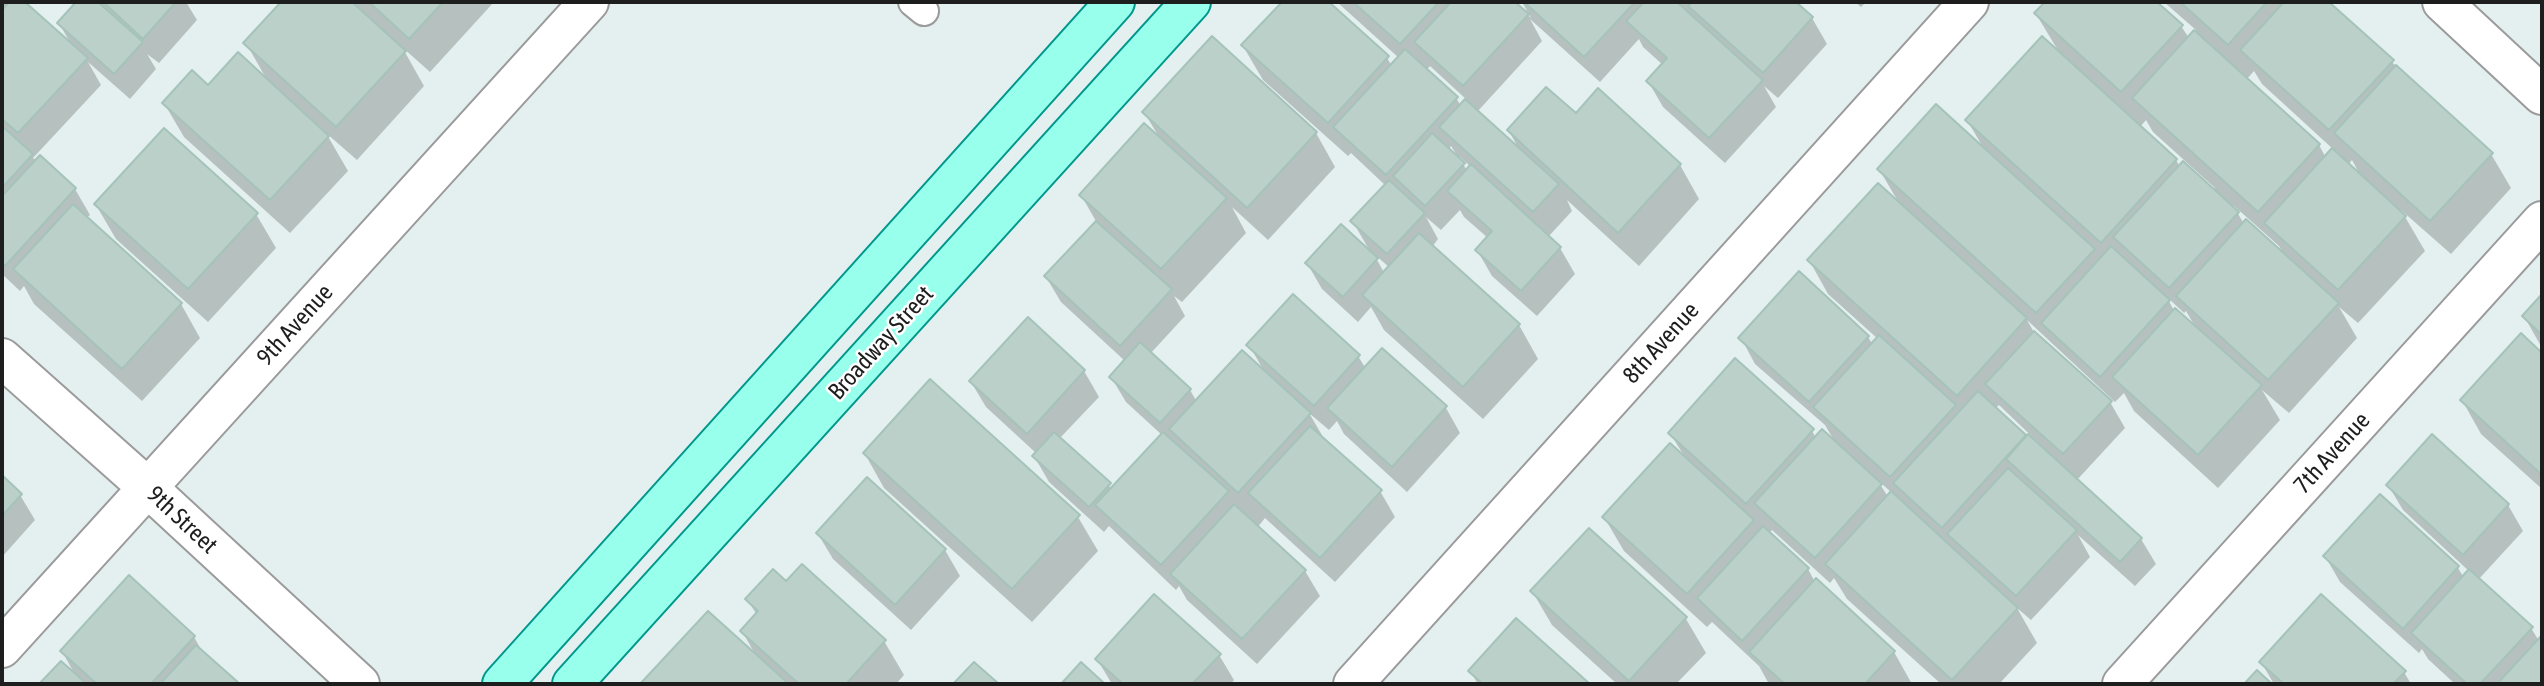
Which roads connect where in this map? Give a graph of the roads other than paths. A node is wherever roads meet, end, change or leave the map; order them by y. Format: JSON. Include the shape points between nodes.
{"nodes":[{"id":1,"x":589,"y":2,"type":"edge"},
{"id":2,"x":1115,"y":2,"type":"edge"},
{"id":3,"x":1191,"y":2,"type":"edge"},
{"id":4,"x":1969,"y":2,"type":"edge"},
{"id":5,"x":2442,"y":2,"type":"edge"},
{"id":6,"x":2542,"y":95,"type":"edge"},
{"id":7,"x":2542,"y":221,"type":"edge"},
{"id":8,"x":2,"y":358,"type":"edge"},
{"id":9,"x":147,"y":487,"type":"junction"},
{"id":10,"x":2,"y":648,"type":"edge"},
{"id":11,"x":360,"y":684,"type":"edge"},
{"id":12,"x":502,"y":684,"type":"edge"},
{"id":13,"x":572,"y":684,"type":"edge"},
{"id":14,"x":1353,"y":684,"type":"edge"},
{"id":15,"x":2122,"y":684,"type":"edge"}],
"edges":[{"from":1,"to":9,"type":"street","name":"9th Avenue"},
{"from":2,"to":12,"type":"main road"},
{"from":3,"to":13,"type":"main road","name":"Broadway Street"},
{"from":4,"to":14,"type":"street","name":"8th Avenue"},
{"from":5,"to":6,"type":"street"},
{"from":7,"to":15,"type":"street","name":"7th Avenue"},
{"from":8,"to":9,"type":"street","name":"9th Street"},
{"from":9,"to":10,"type":"street","name":"9th Avenue"},
{"from":9,"to":11,"type":"street","name":"9th Street"}]}
